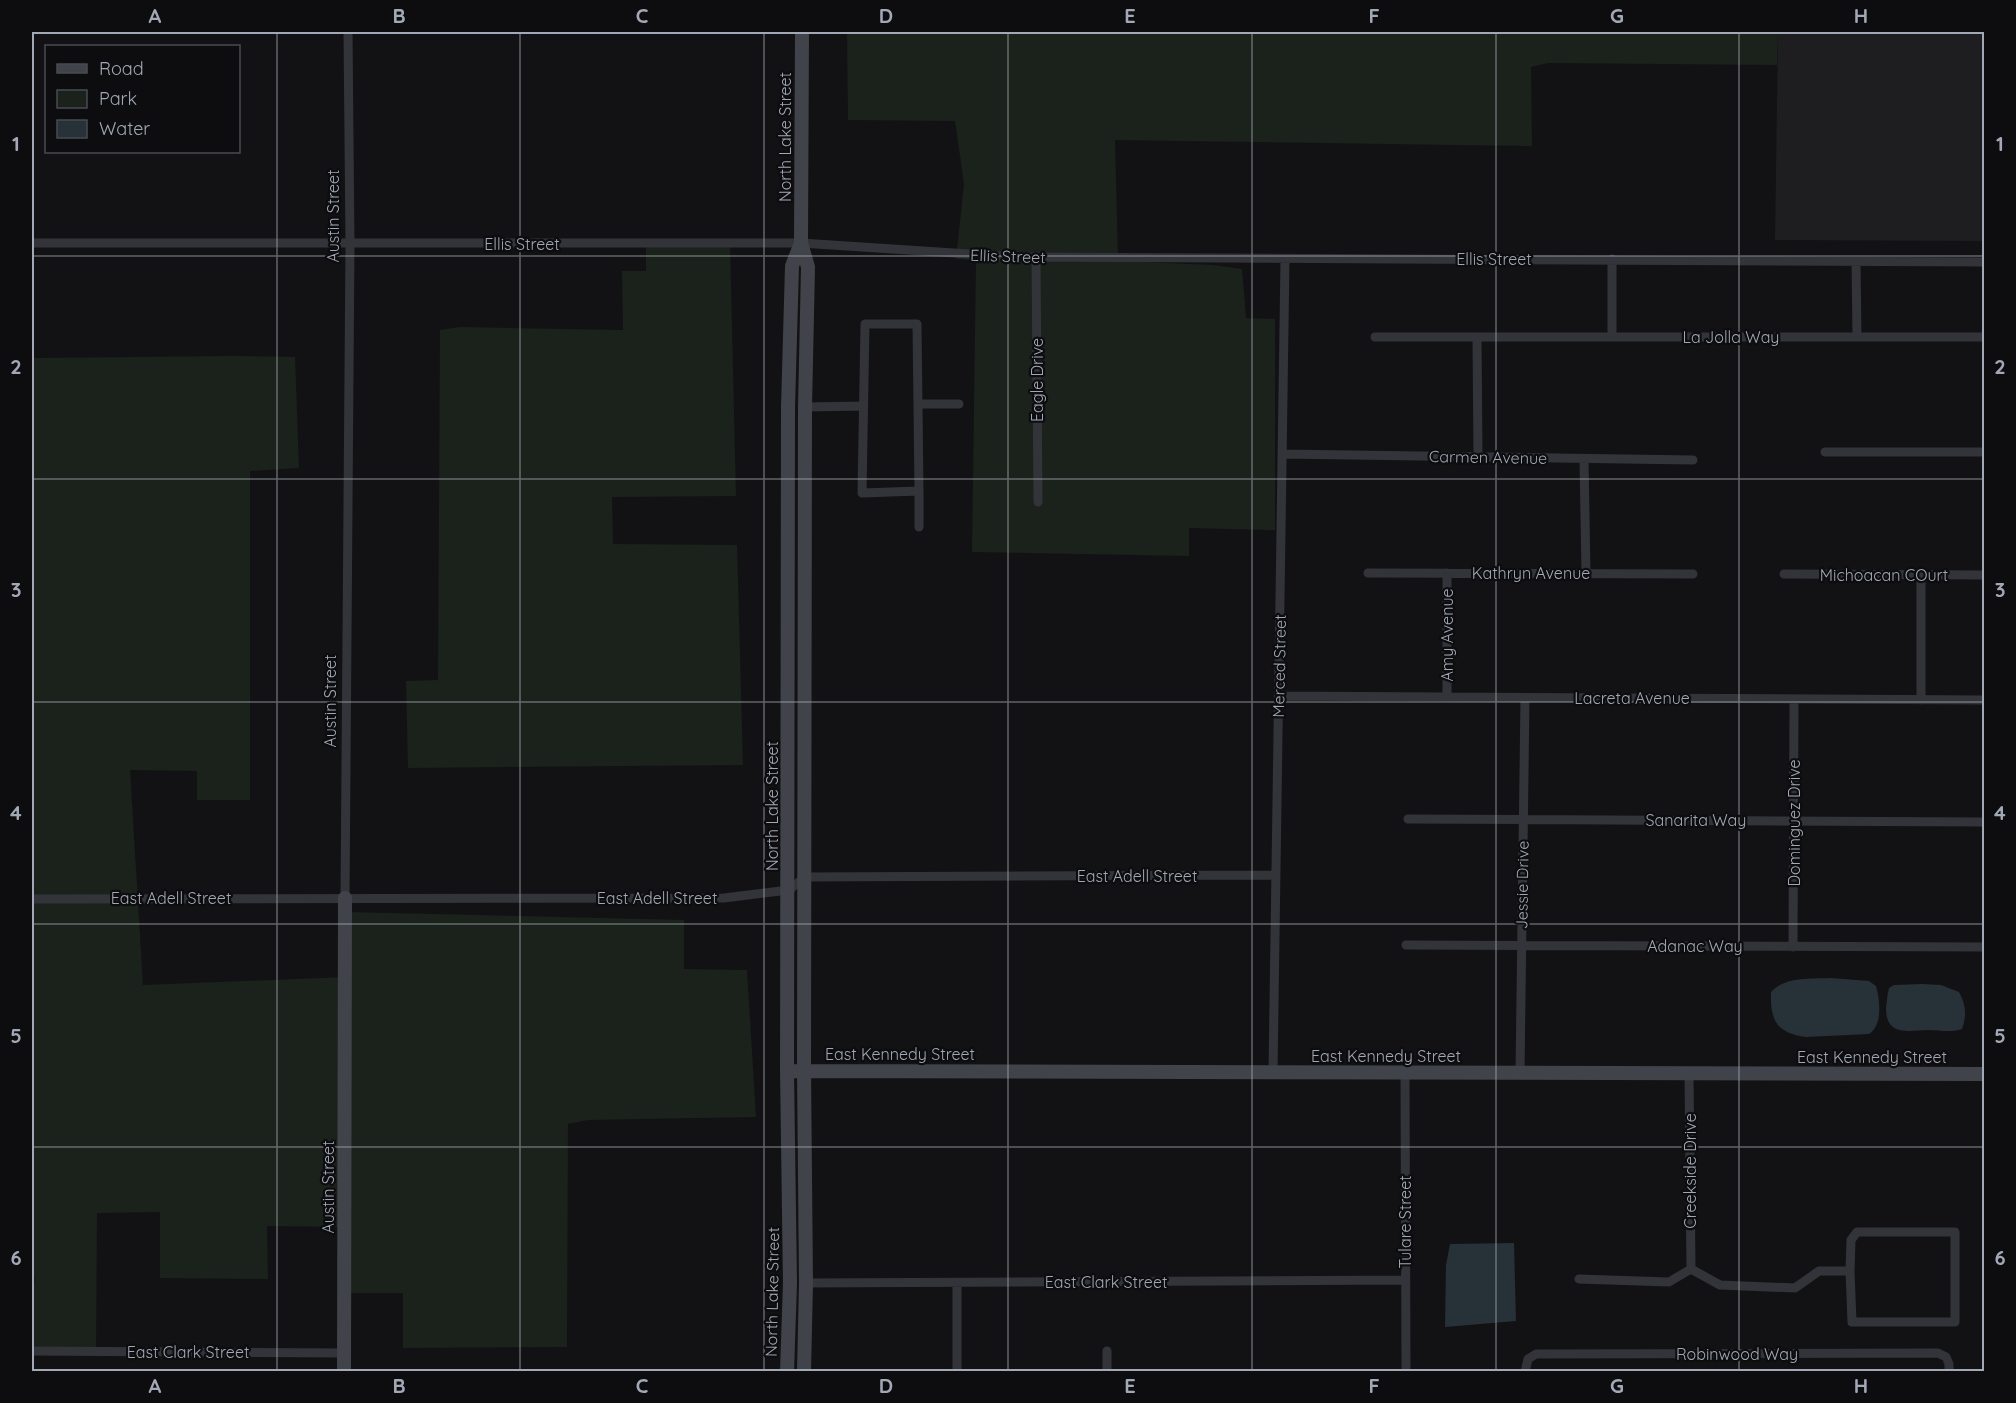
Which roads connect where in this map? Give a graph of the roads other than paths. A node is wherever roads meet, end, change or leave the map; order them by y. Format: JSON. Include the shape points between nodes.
{"nodes":[{"id":1,"x":348,"y":32,"type":"edge"},
{"id":2,"x":801,"y":32,"type":"edge"},
{"id":3,"x":32,"y":243,"type":"edge"},
{"id":4,"x":801,"y":243,"type":"junction"},
{"id":5,"x":350,"y":244,"type":"junction"},
{"id":6,"x":1036,"y":258,"type":"junction"},
{"id":7,"x":1612,"y":259,"type":"junction"},
{"id":8,"x":1285,"y":260,"type":"junction"},
{"id":9,"x":1856,"y":262,"type":"junction"},
{"id":10,"x":1984,"y":262,"type":"edge"},
{"id":11,"x":1375,"y":337,"type":"dead end"},
{"id":12,"x":1477,"y":337,"type":"junction"},
{"id":13,"x":1612,"y":337,"type":"junction"},
{"id":14,"x":1857,"y":337,"type":"junction"},
{"id":15,"x":1984,"y":337,"type":"edge"},
{"id":16,"x":918,"y":404,"type":"junction"},
{"id":17,"x":959,"y":404,"type":"dead end"},
{"id":18,"x":863,"y":406,"type":"junction"},
{"id":19,"x":789,"y":407,"type":"junction"},
{"id":20,"x":805,"y":407,"type":"junction"},
{"id":21,"x":1825,"y":452,"type":"dead end"},
{"id":22,"x":1984,"y":452,"type":"edge"},
{"id":23,"x":1282,"y":454,"type":"junction"},
{"id":24,"x":1478,"y":457,"type":"junction"},
{"id":25,"x":1584,"y":459,"type":"junction"},
{"id":26,"x":1693,"y":460,"type":"dead end"},
{"id":27,"x":919,"y":491,"type":"junction"},
{"id":28,"x":1038,"y":502,"type":"dead end"},
{"id":29,"x":919,"y":527,"type":"dead end"},
{"id":30,"x":1368,"y":573,"type":"dead end"},
{"id":31,"x":1447,"y":573,"type":"junction"},
{"id":32,"x":1586,"y":574,"type":"junction"},
{"id":33,"x":1693,"y":574,"type":"dead end"},
{"id":34,"x":1784,"y":574,"type":"dead end"},
{"id":35,"x":1921,"y":575,"type":"junction"},
{"id":36,"x":1984,"y":576,"type":"edge"},
{"id":37,"x":1279,"y":696,"type":"junction"},
{"id":38,"x":1447,"y":698,"type":"junction"},
{"id":39,"x":1525,"y":698,"type":"junction"},
{"id":40,"x":1794,"y":699,"type":"junction"},
{"id":41,"x":1921,"y":700,"type":"junction"},
{"id":42,"x":1984,"y":700,"type":"edge"},
{"id":43,"x":805,"y":715,"type":"junction"},
{"id":44,"x":789,"y":733,"type":"junction"},
{"id":45,"x":1408,"y":819,"type":"dead end"},
{"id":46,"x":1523,"y":819,"type":"junction"},
{"id":47,"x":1794,"y":821,"type":"junction"},
{"id":48,"x":1984,"y":822,"type":"edge"},
{"id":49,"x":1276,"y":875,"type":"junction"},
{"id":50,"x":805,"y":877,"type":"junction"},
{"id":51,"x":789,"y":891,"type":"junction"},
{"id":52,"x":32,"y":898,"type":"edge"},
{"id":53,"x":345,"y":898,"type":"junction"},
{"id":54,"x":1407,"y":945,"type":"dead end"},
{"id":55,"x":1521,"y":945,"type":"junction"},
{"id":56,"x":1793,"y":947,"type":"junction"},
{"id":57,"x":1984,"y":947,"type":"edge"},
{"id":58,"x":787,"y":1071,"type":"junction"},
{"id":59,"x":804,"y":1071,"type":"junction"},
{"id":60,"x":1273,"y":1072,"type":"junction"},
{"id":61,"x":1520,"y":1072,"type":"junction"},
{"id":62,"x":1405,"y":1073,"type":"junction"},
{"id":63,"x":1689,"y":1073,"type":"junction"},
{"id":64,"x":1984,"y":1074,"type":"edge"},
{"id":65,"x":1691,"y":1269,"type":"junction"},
{"id":66,"x":1850,"y":1270,"type":"junction"},
{"id":67,"x":1579,"y":1279,"type":"dead end"},
{"id":68,"x":1406,"y":1280,"type":"junction"},
{"id":69,"x":806,"y":1283,"type":"junction"},
{"id":70,"x":957,"y":1283,"type":"junction"},
{"id":71,"x":32,"y":1351,"type":"edge"},
{"id":72,"x":1107,"y":1351,"type":"dead end"},
{"id":73,"x":344,"y":1353,"type":"junction"},
{"id":74,"x":344,"y":1371,"type":"edge"},
{"id":75,"x":787,"y":1371,"type":"edge"},
{"id":76,"x":804,"y":1371,"type":"edge"},
{"id":77,"x":957,"y":1371,"type":"edge"},
{"id":78,"x":1107,"y":1371,"type":"edge"},
{"id":79,"x":1406,"y":1371,"type":"edge"},
{"id":80,"x":1525,"y":1371,"type":"edge"},
{"id":81,"x":1949,"y":1371,"type":"edge"}],
"edges":[{"from":1,"to":5,"type":"street","name":"Austin Street"},
{"from":2,"to":4,"type":"street","name":"North Lake Street"},
{"from":3,"to":5,"type":"street","name":"Ellis Street"},
{"from":4,"to":5,"type":"street","name":"Ellis Street"},
{"from":4,"to":6,"type":"street","name":"Ellis Street"},
{"from":4,"to":19,"type":"street","name":"North Lake Street","via":[[792,266]]},
{"from":4,"to":20,"type":"street","name":"North Lake Street","via":[[808,267]]},
{"from":5,"to":53,"type":"street","name":"Austin Street"},
{"from":6,"to":8,"type":"street","name":"Ellis Street"},
{"from":6,"to":28,"type":"street","name":"Eagle Drive"},
{"from":7,"to":8,"type":"street","name":"Ellis Street"},
{"from":7,"to":9,"type":"street","name":"Ellis Street"},
{"from":7,"to":13,"type":"street"},
{"from":8,"to":23,"type":"street","name":"Merced Street"},
{"from":9,"to":10,"type":"street","name":"Ellis Street"},
{"from":9,"to":14,"type":"street"},
{"from":11,"to":12,"type":"street","name":"La Jolla Way"},
{"from":12,"to":13,"type":"street","name":"La Jolla Way"},
{"from":12,"to":24,"type":"street"},
{"from":13,"to":14,"type":"street","name":"La Jolla Way"},
{"from":14,"to":15,"type":"street","name":"La Jolla Way"},
{"from":16,"to":17,"type":"street"},
{"from":16,"to":18,"type":"street","via":[[917,324],[865,324]]},
{"from":16,"to":27,"type":"street"},
{"from":18,"to":20,"type":"street"},
{"from":18,"to":27,"type":"street","via":[[862,493]]},
{"from":19,"to":20,"type":"street"},
{"from":19,"to":44,"type":"street","name":"North Lake Street"},
{"from":20,"to":43,"type":"street","name":"North Lake Street"},
{"from":21,"to":22,"type":"street"},
{"from":23,"to":24,"type":"street","name":"Carmen Avenue"},
{"from":23,"to":37,"type":"street","name":"Merced Street"},
{"from":24,"to":25,"type":"street","name":"Carmen Avenue"},
{"from":25,"to":26,"type":"street","name":"Carmen Avenue"},
{"from":25,"to":32,"type":"street"},
{"from":27,"to":29,"type":"street"},
{"from":30,"to":31,"type":"street","name":"Kathryn Avenue"},
{"from":31,"to":32,"type":"street","name":"Kathryn Avenue"},
{"from":31,"to":38,"type":"street","name":"Amy Avenue"},
{"from":32,"to":33,"type":"street","name":"Kathryn Avenue"},
{"from":34,"to":35,"type":"street","name":"Michoacan COurt"},
{"from":35,"to":36,"type":"street","name":"Michoacan COurt"},
{"from":35,"to":41,"type":"street"},
{"from":37,"to":38,"type":"street","name":"Lacreta Avenue"},
{"from":37,"to":49,"type":"street","name":"Merced Street"},
{"from":38,"to":39,"type":"street","name":"Lacreta Avenue"},
{"from":39,"to":40,"type":"street","name":"Lacreta Avenue"},
{"from":39,"to":46,"type":"street","name":"Jessie Drive"},
{"from":40,"to":41,"type":"street","name":"Lacreta Avenue"},
{"from":40,"to":47,"type":"street","name":"Dominguez Drive"},
{"from":41,"to":42,"type":"street","name":"Lacreta Avenue"},
{"from":43,"to":44,"type":"street"},
{"from":43,"to":50,"type":"street","name":"North Lake Street"},
{"from":44,"to":51,"type":"street","name":"North Lake Street"},
{"from":45,"to":46,"type":"street","name":"Sanarita Way"},
{"from":46,"to":47,"type":"street","name":"Sanarita Way"},
{"from":46,"to":55,"type":"street","name":"Jessie Drive"},
{"from":47,"to":48,"type":"street","name":"Sanarita Way"},
{"from":47,"to":56,"type":"street","name":"Dominguez Drive"},
{"from":49,"to":50,"type":"street","name":"East Adell Street"},
{"from":49,"to":60,"type":"street","name":"Merced Street"},
{"from":50,"to":51,"type":"street"},
{"from":50,"to":59,"type":"street","name":"North Lake Street"},
{"from":51,"to":53,"type":"street","name":"East Adell Street","via":[[724,898]]},
{"from":51,"to":58,"type":"street","name":"North Lake Street"},
{"from":52,"to":53,"type":"street","name":"East Adell Street"},
{"from":53,"to":73,"type":"street","name":"Austin Street"},
{"from":54,"to":55,"type":"street","name":"Adanac Way"},
{"from":55,"to":56,"type":"street","name":"Adanac Way"},
{"from":55,"to":61,"type":"street","name":"Jessie Drive"},
{"from":56,"to":57,"type":"street","name":"Adanac Way"},
{"from":58,"to":59,"type":"street","name":"East Kennedy Street"},
{"from":58,"to":75,"type":"street","name":"North Lake Street"},
{"from":59,"to":60,"type":"street","name":"East Kennedy Street"},
{"from":59,"to":69,"type":"street","name":"North Lake Street"},
{"from":60,"to":62,"type":"street","name":"East Kennedy Street"},
{"from":61,"to":62,"type":"street","name":"East Kennedy Street"},
{"from":61,"to":63,"type":"street","name":"East Kennedy Street"},
{"from":62,"to":68,"type":"street","name":"Tulare Street"},
{"from":63,"to":64,"type":"street","name":"East Kennedy Street"},
{"from":63,"to":65,"type":"street","name":"Creekside Drive"},
{"from":65,"to":66,"type":"street","via":[[1720,1285],[1795,1288],[1819,1271]]},
{"from":65,"to":67,"type":"street","via":[[1669,1282]]},
{"from":66,"to":66,"type":"street","via":[[1851,1239],[1857,1232],[1955,1232],[1954,1322],[1852,1322]]},
{"from":68,"to":70,"type":"street","name":"East Clark Street"},
{"from":68,"to":79,"type":"street","name":"Tulare Street"},
{"from":69,"to":70,"type":"street","name":"East Clark Street"},
{"from":69,"to":76,"type":"street","name":"North Lake Street"},
{"from":70,"to":77,"type":"street"},
{"from":71,"to":73,"type":"street","name":"East Clark Street"},
{"from":72,"to":78,"type":"street"},
{"from":73,"to":74,"type":"street","name":"Austin Street"},
{"from":80,"to":81,"type":"street","name":"Robinwood Way","via":[[1528,1359],[1536,1354],[1938,1353],[1946,1357]]}]}
